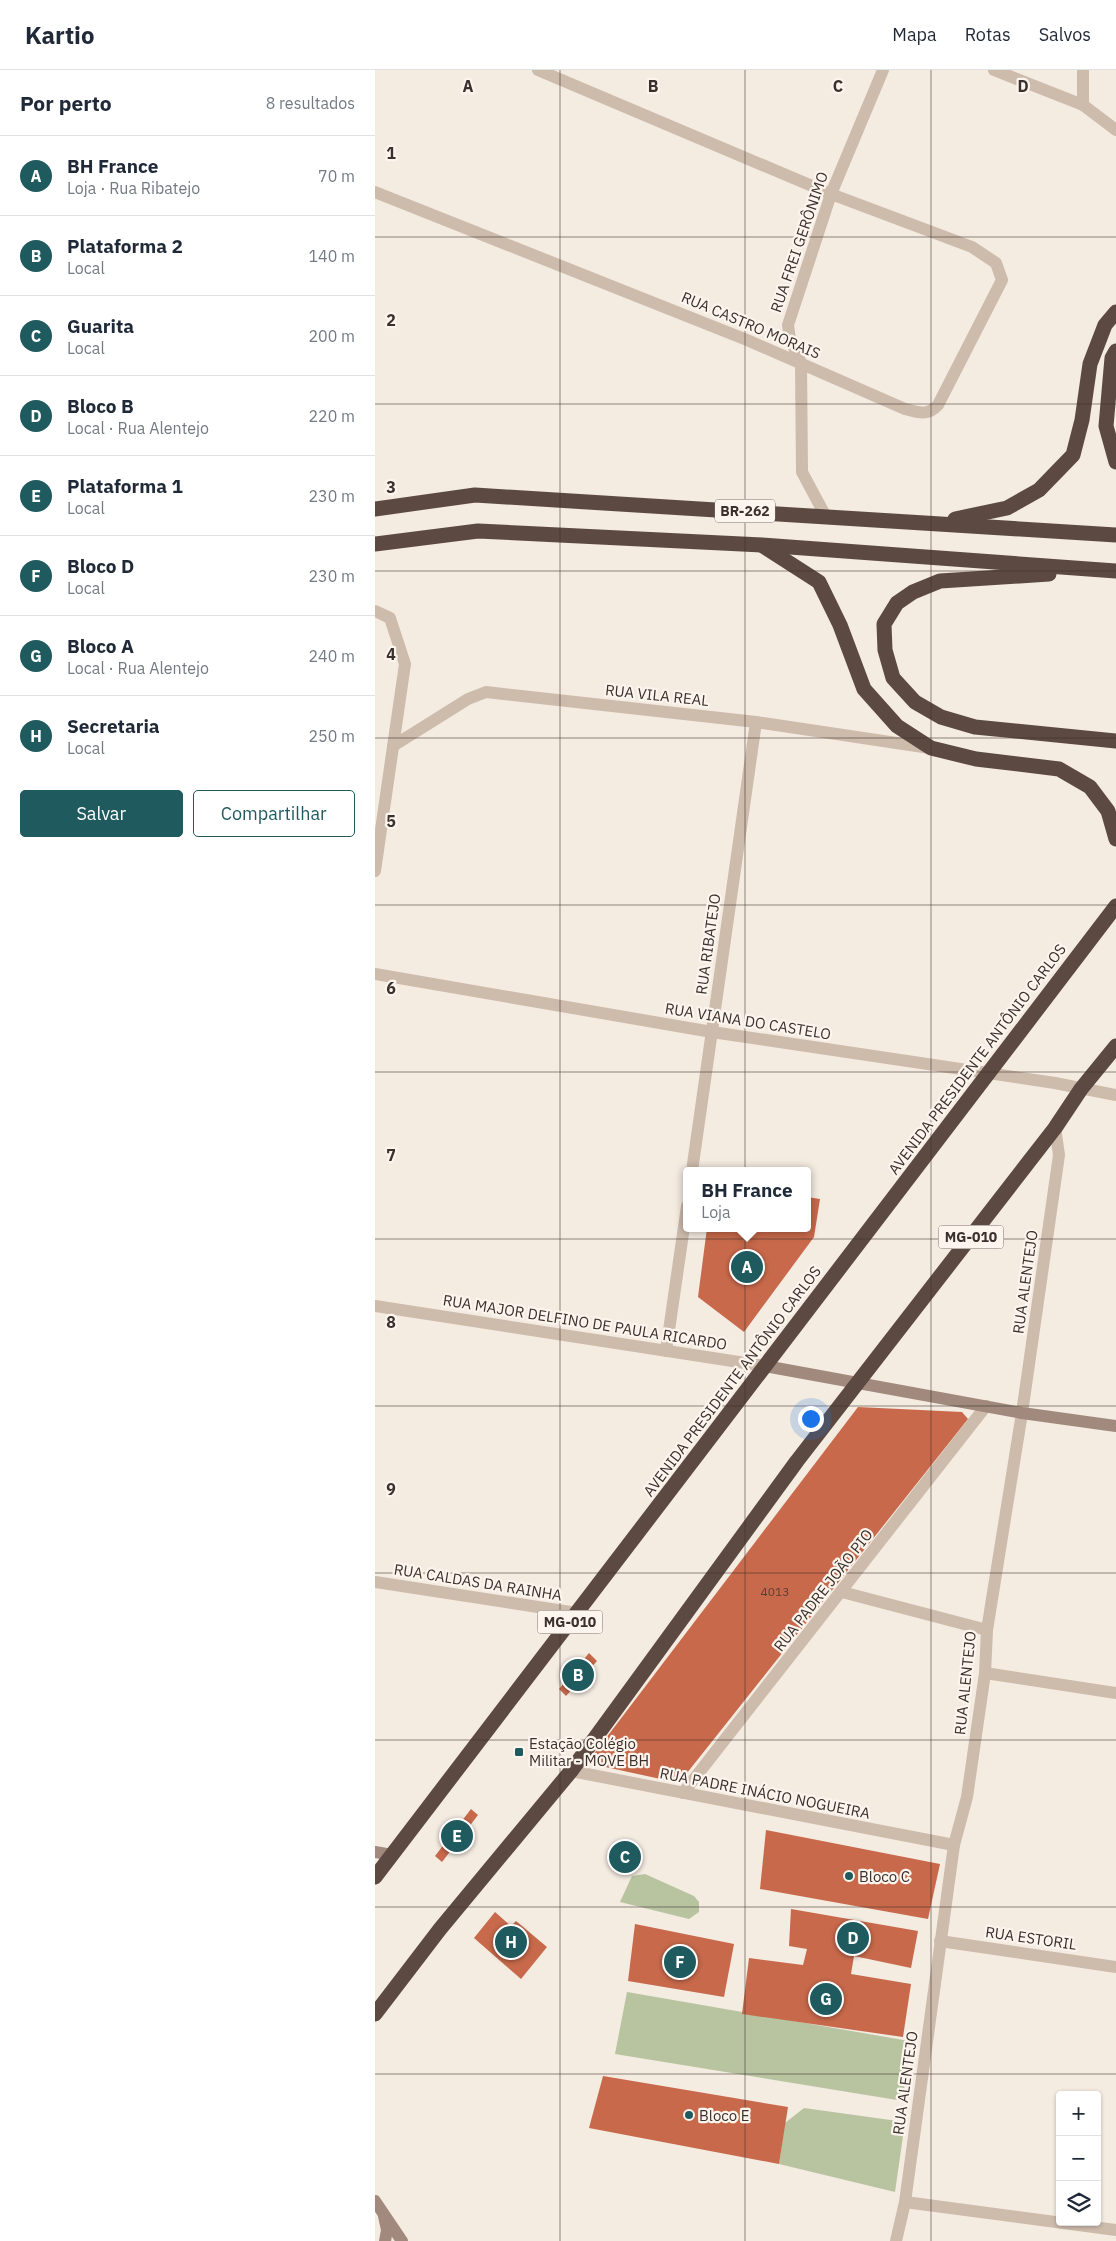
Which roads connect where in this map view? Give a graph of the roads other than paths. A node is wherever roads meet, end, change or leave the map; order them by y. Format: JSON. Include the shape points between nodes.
{"nodes":[{"id":1,"x":538,"y":70,"type":"edge"},
{"id":2,"x":883,"y":70,"type":"edge"},
{"id":3,"x":994,"y":70,"type":"edge"},
{"id":4,"x":1083,"y":70,"type":"edge"},
{"id":5,"x":1083,"y":105,"type":"junction"},
{"id":6,"x":1116,"y":130,"type":"edge"},
{"id":7,"x":375,"y":192,"type":"edge"},
{"id":8,"x":831,"y":194,"type":"junction"},
{"id":9,"x":1116,"y":312,"type":"edge"},
{"id":10,"x":1116,"y":351,"type":"edge"},
{"id":11,"x":801,"y":363,"type":"junction"},
{"id":12,"x":1116,"y":462,"type":"edge"},
{"id":13,"x":375,"y":509,"type":"edge"},
{"id":14,"x":825,"y":515,"type":"junction"},
{"id":15,"x":921,"y":523,"type":"junction"},
{"id":16,"x":1116,"y":535,"type":"edge"},
{"id":17,"x":375,"y":544,"type":"edge"},
{"id":18,"x":762,"y":545,"type":"junction"},
{"id":19,"x":1111,"y":571,"type":"edge"},
{"id":20,"x":375,"y":611,"type":"edge"},
{"id":21,"x":757,"y":722,"type":"junction"},
{"id":22,"x":1116,"y":741,"type":"edge"},
{"id":23,"x":393,"y":746,"type":"junction"},
{"id":24,"x":931,"y":748,"type":"junction"},
{"id":25,"x":1116,"y":839,"type":"edge"},
{"id":26,"x":375,"y":871,"type":"edge"},
{"id":27,"x":1116,"y":906,"type":"edge"},
{"id":28,"x":375,"y":974,"type":"edge"},
{"id":29,"x":712,"y":1032,"type":"junction"},
{"id":30,"x":1116,"y":1046,"type":"edge"},
{"id":31,"x":987,"y":1073,"type":"junction"},
{"id":32,"x":1081,"y":1090,"type":"junction"},
{"id":33,"x":1116,"y":1095,"type":"edge"},
{"id":34,"x":1055,"y":1128,"type":"junction"},
{"id":35,"x":693,"y":1167,"type":"edge"},
{"id":36,"x":683,"y":1232,"type":"edge"},
{"id":37,"x":375,"y":1306,"type":"edge"},
{"id":38,"x":666,"y":1351,"type":"junction"},
{"id":39,"x":765,"y":1366,"type":"junction"},
{"id":40,"x":858,"y":1382,"type":"junction"},
{"id":41,"x":986,"y":1406,"type":"junction"},
{"id":42,"x":1022,"y":1413,"type":"junction"},
{"id":43,"x":1116,"y":1426,"type":"edge"},
{"id":44,"x":375,"y":1582,"type":"edge"},
{"id":45,"x":842,"y":1592,"type":"junction"},
{"id":46,"x":577,"y":1613,"type":"junction"},
{"id":47,"x":987,"y":1630,"type":"junction"},
{"id":48,"x":985,"y":1673,"type":"junction"},
{"id":49,"x":1116,"y":1693,"type":"edge"},
{"id":50,"x":571,"y":1771,"type":"junction"},
{"id":51,"x":683,"y":1794,"type":"junction"},
{"id":52,"x":954,"y":1845,"type":"junction"},
{"id":53,"x":375,"y":1852,"type":"edge"},
{"id":54,"x":391,"y":1855,"type":"junction"},
{"id":55,"x":375,"y":1877,"type":"edge"},
{"id":56,"x":940,"y":1941,"type":"junction"},
{"id":57,"x":1116,"y":1967,"type":"edge"},
{"id":58,"x":375,"y":2014,"type":"edge"},
{"id":59,"x":905,"y":2202,"type":"junction"},
{"id":60,"x":379,"y":2206,"type":"edge"},
{"id":61,"x":1116,"y":2230,"type":"edge"},
{"id":62,"x":402,"y":2240,"type":"edge"},
{"id":63,"x":385,"y":2241,"type":"edge"},
{"id":64,"x":897,"y":2241,"type":"edge"}],
"edges":[{"from":1,"to":8,"type":"street"},
{"from":2,"to":8,"type":"street","name":"RUA FREI GERÔNIMO"},
{"from":3,"to":5,"type":"street"},
{"from":4,"to":5,"type":"street"},
{"from":5,"to":6,"type":"street"},
{"from":7,"to":11,"type":"street","name":"RUA CASTRO MORAIS"},
{"from":8,"to":11,"type":"street","name":"RUA FREI GERÔNIMO","via":[[788,325],[790,339]]},
{"from":8,"to":11,"type":"street","name":"RUA CASTRO MORAIS","via":[[972,247],[996,263],[1002,280],[932,412],[921,414],[905,409]]},
{"from":9,"to":15,"type":"highway","via":[[1105,325],[1090,364],[1083,420],[1073,455],[1057,473],[1039,490],[1007,508]]},
{"from":10,"to":12,"type":"highway","via":[[1111,367],[1106,426]]},
{"from":11,"to":14,"type":"street","name":"RUA FREI GERÔNIMO","via":[[802,472]]},
{"from":13,"to":14,"type":"highway","number":"BR-262","via":[[475,495]]},
{"from":14,"to":15,"type":"highway","number":"BR-262"},
{"from":15,"to":16,"type":"highway","number":"BR-262"},
{"from":17,"to":18,"type":"highway","number":"BR-262","via":[[478,531]]},
{"from":18,"to":19,"type":"highway","number":"BR-262"},
{"from":18,"to":24,"type":"highway","via":[[819,582],[865,690],[897,726]]},
{"from":19,"to":22,"type":"highway","via":[[941,581],[913,592],[897,603],[884,624],[885,650],[893,678],[915,702],[941,717],[975,727]]},
{"from":20,"to":23,"type":"street","via":[[390,618],[405,664]]},
{"from":21,"to":23,"type":"street","name":"RUA VILA REAL","via":[[486,692],[468,699]]},
{"from":21,"to":24,"type":"street","name":"RUA VILA REAL"},
{"from":21,"to":29,"type":"street","name":"RUA RIBATEJO"},
{"from":23,"to":26,"type":"street"},
{"from":24,"to":25,"type":"highway","via":[[975,759],[1059,769],[1090,786],[1108,811]]},
{"from":27,"to":31,"type":"highway","name":"AVENIDA PRESIDENTE ANTÔNIO CARLOS","number":"MG-010"},
{"from":28,"to":29,"type":"street","name":"RUA VIANA DO CASTELO"},
{"from":29,"to":31,"type":"street","name":"RUA VIANA DO CASTELO"},
{"from":29,"to":35,"type":"street","name":"RUA RIBATEJO"},
{"from":30,"to":32,"type":"highway","number":"MG-010"},
{"from":31,"to":32,"type":"street","name":"RUA VIANA DO CASTELO"},
{"from":31,"to":39,"type":"highway","name":"AVENIDA PRESIDENTE ANTÔNIO CARLOS","number":"MG-010"},
{"from":32,"to":33,"type":"street","name":"RUA VIANA DO CASTELO"},
{"from":32,"to":34,"type":"highway","number":"MG-010"},
{"from":34,"to":40,"type":"highway","number":"MG-010"},
{"from":34,"to":42,"type":"street","name":"RUA ALENTEJO","via":[[1059,1155]]},
{"from":36,"to":38,"type":"street"},
{"from":37,"to":38,"type":"street","name":"RUA MAJOR DELFINO DE PAULA RICARDO"},
{"from":38,"to":39,"type":"street","name":"RUA MAJOR DELFINO DE PAULA RICARDO"},
{"from":39,"to":40,"type":"street","name":"RUA MAJOR DELFINO DE PAULA RICARDO"},
{"from":39,"to":46,"type":"highway","name":"AVENIDA PRESIDENTE ANTÔNIO CARLOS","number":"MG-010"},
{"from":40,"to":41,"type":"street","name":"RUA MAJOR DELFINO DE PAULA RICARDO"},
{"from":40,"to":50,"type":"highway","number":"MG-010"},
{"from":41,"to":42,"type":"street","name":"RUA MAJOR DELFINO DE PAULA RICARDO"},
{"from":41,"to":45,"type":"street","name":"RUA PADRE JOÃO PIO"},
{"from":42,"to":43,"type":"street","name":"RUA MAJOR DELFINO DE PAULA RICARDO"},
{"from":42,"to":47,"type":"street","name":"RUA ALENTEJO"},
{"from":44,"to":46,"type":"street","name":"RUA CALDAS DA RAINHA"},
{"from":45,"to":47,"type":"street"},
{"from":45,"to":51,"type":"street","name":"RUA PADRE JOÃO PIO"},
{"from":46,"to":54,"type":"highway","name":"AVENIDA PRESIDENTE ANTÔNIO CARLOS","number":"MG-010"},
{"from":47,"to":48,"type":"street","name":"RUA ALENTEJO"},
{"from":48,"to":49,"type":"street"},
{"from":48,"to":52,"type":"street","name":"RUA ALENTEJO","via":[[967,1797]]},
{"from":50,"to":51,"type":"street","name":"RUA PADRE INÁCIO NOGUEIRA"},
{"from":50,"to":58,"type":"highway","number":"MG-010","via":[[439,1929]]},
{"from":51,"to":52,"type":"street","name":"RUA PADRE INÁCIO NOGUEIRA"},
{"from":52,"to":56,"type":"street","name":"RUA ALENTEJO"},
{"from":53,"to":54,"type":"street"},
{"from":54,"to":55,"type":"highway","name":"AVENIDA PRESIDENTE ANTÔNIO CARLOS","number":"MG-010"},
{"from":56,"to":57,"type":"street","name":"RUA ESTORIL"},
{"from":56,"to":59,"type":"street","name":"RUA ALENTEJO"},
{"from":59,"to":61,"type":"street"},
{"from":59,"to":64,"type":"street","name":"RUA ALENTEJO"},
{"from":60,"to":62,"type":"street"},
{"from":60,"to":63,"type":"street","via":[[387,2230]]}]}
